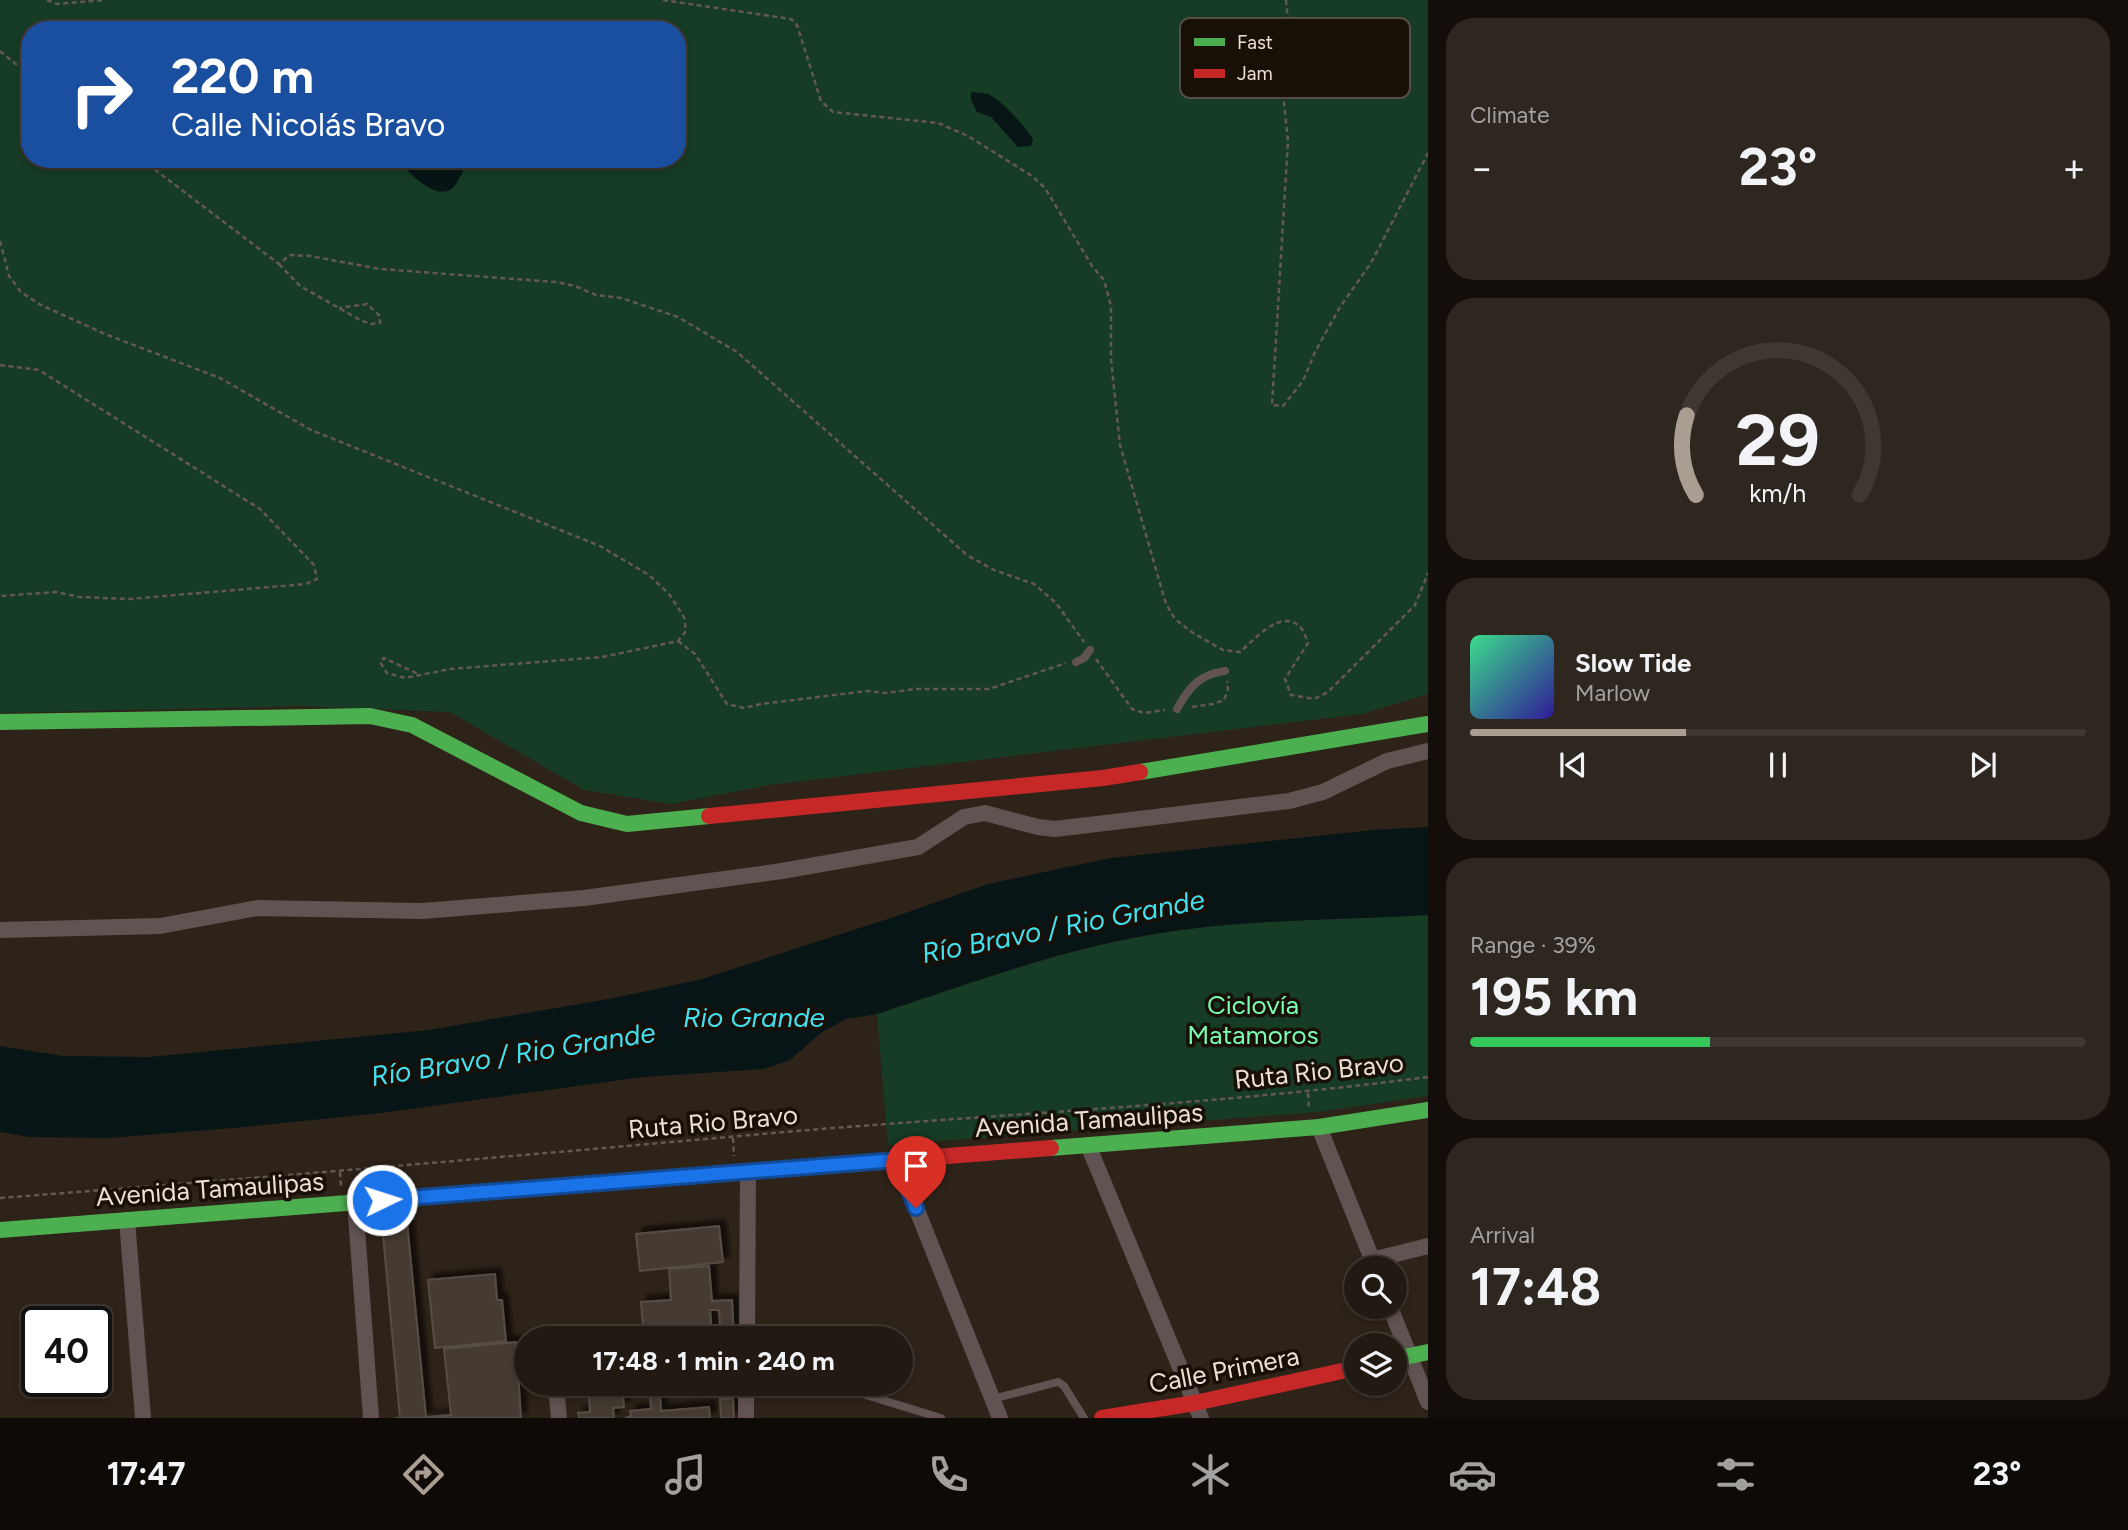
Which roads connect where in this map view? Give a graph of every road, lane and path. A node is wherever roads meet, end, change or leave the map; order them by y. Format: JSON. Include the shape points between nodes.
{"nodes":[{"id":1,"x":47,"y":0,"type":"edge"},
{"id":2,"x":106,"y":0,"type":"edge"},
{"id":3,"x":663,"y":0,"type":"edge"},
{"id":4,"x":1286,"y":0,"type":"edge"},
{"id":5,"x":1288,"y":18,"type":"edge"},
{"id":6,"x":0,"y":51,"type":"edge"},
{"id":7,"x":21,"y":68,"type":"edge"},
{"id":8,"x":1284,"y":98,"type":"edge"},
{"id":9,"x":1428,"y":153,"type":"edge"},
{"id":10,"x":153,"y":168,"type":"edge"},
{"id":11,"x":0,"y":241,"type":"edge"},
{"id":12,"x":279,"y":264,"type":"junction"},
{"id":13,"x":339,"y":308,"type":"junction"},
{"id":14,"x":0,"y":365,"type":"edge"},
{"id":15,"x":1428,"y":572,"type":"edge"},
{"id":16,"x":0,"y":596,"type":"edge"},
{"id":17,"x":678,"y":641,"type":"junction"},
{"id":18,"x":1090,"y":650,"type":"junction"},
{"id":19,"x":1233,"y":651,"type":"junction"},
{"id":20,"x":1076,"y":662,"type":"junction"},
{"id":21,"x":1104,"y":669,"type":"junction"},
{"id":22,"x":1225,"y":671,"type":"junction"},
{"id":23,"x":418,"y":674,"type":"junction"},
{"id":24,"x":1177,"y":709,"type":"junction"},
{"id":25,"x":0,"y":722,"type":"edge"},
{"id":26,"x":1428,"y":724,"type":"edge"},
{"id":27,"x":1428,"y":751,"type":"edge"},
{"id":28,"x":0,"y":930,"type":"edge"},
{"id":29,"x":1428,"y":1077,"type":"edge"},
{"id":30,"x":1428,"y":1110,"type":"edge"},
{"id":31,"x":1319,"y":1127,"type":"junction"},
{"id":32,"x":1088,"y":1145,"type":"junction"},
{"id":33,"x":897,"y":1160,"type":"junction"},
{"id":34,"x":748,"y":1172,"type":"junction"},
{"id":35,"x":0,"y":1198,"type":"edge"},
{"id":36,"x":355,"y":1202,"type":"junction"},
{"id":37,"x":127,"y":1220,"type":"junction"},
{"id":38,"x":0,"y":1230,"type":"edge"},
{"id":39,"x":1428,"y":1246,"type":"edge"},
{"id":40,"x":1371,"y":1256,"type":"edge"},
{"id":41,"x":1398,"y":1256,"type":"edge"},
{"id":42,"x":747,"y":1326,"type":"edge"},
{"id":43,"x":1428,"y":1352,"type":"edge"},
{"id":44,"x":1407,"y":1356,"type":"edge"},
{"id":45,"x":1407,"y":1366,"type":"edge"},
{"id":46,"x":1344,"y":1371,"type":"edge"},
{"id":47,"x":556,"y":1396,"type":"edge"},
{"id":48,"x":746,"y":1396,"type":"edge"},
{"id":49,"x":872,"y":1396,"type":"edge"},
{"id":50,"x":992,"y":1399,"type":"junction"},
{"id":51,"x":1428,"y":1402,"type":"edge"},
{"id":52,"x":1198,"y":1411,"type":"edge"},
{"id":53,"x":143,"y":1418,"type":"edge"},
{"id":54,"x":371,"y":1418,"type":"edge"},
{"id":55,"x":559,"y":1418,"type":"edge"},
{"id":56,"x":746,"y":1418,"type":"edge"},
{"id":57,"x":941,"y":1418,"type":"edge"},
{"id":58,"x":1000,"y":1418,"type":"edge"},
{"id":59,"x":1084,"y":1418,"type":"edge"},
{"id":60,"x":1102,"y":1418,"type":"edge"}],
"edges":[{"from":1,"to":2,"type":"path","via":[[57,4]]},
{"from":3,"to":19,"type":"path","via":[[791,19],[797,25],[821,101],[833,112],[938,123],[968,136],[1045,188],[1104,280],[1111,306],[1120,444],[1166,604],[1175,619],[1193,633]]},
{"from":4,"to":5,"type":"path"},
{"from":6,"to":7,"type":"path"},
{"from":8,"to":9,"type":"path","via":[[1289,141],[1272,405],[1283,406],[1303,381]]},
{"from":10,"to":12,"type":"path"},
{"from":11,"to":17,"type":"path","via":[[9,276],[21,292],[39,304],[220,378],[311,430],[600,546],[649,575],[669,594],[684,617],[686,631]]},
{"from":12,"to":13,"type":"path","via":[[300,286]]},
{"from":12,"to":18,"type":"path","via":[[290,255],[310,256],[380,269],[556,282],[678,317],[737,352],[967,555],[1034,584],[1056,603]]},
{"from":13,"to":13,"type":"path","via":[[371,324],[380,323],[380,316],[367,304]]},
{"from":14,"to":16,"type":"path","via":[[39,370],[260,509],[314,565],[317,579],[306,584],[130,599],[57,592]]},
{"from":15,"to":19,"type":"path","via":[[1415,605],[1328,692],[1314,699],[1291,695],[1285,679],[1308,643],[1300,626],[1276,623],[1240,652]]},
{"from":17,"to":20,"type":"path","via":[[695,654],[727,704],[744,708],[867,691],[989,689]]},
{"from":17,"to":23,"type":"path","via":[[602,657]]},
{"from":18,"to":20,"type":"lane"},
{"from":18,"to":21,"type":"path"},
{"from":19,"to":22,"type":"path"},
{"from":20,"to":21,"type":"path"},
{"from":21,"to":24,"type":"path","via":[[1132,709],[1144,713]]},
{"from":22,"to":24,"type":"lane","via":[[1198,679]]},
{"from":22,"to":24,"type":"path","via":[[1228,690],[1224,700]]},
{"from":23,"to":23,"type":"path","via":[[405,678],[387,673],[380,662],[384,658]]},
{"from":25,"to":26,"type":"street","via":[[370,716],[412,725],[581,813],[627,824],[1103,778]]},
{"from":27,"to":28,"type":"street","via":[[1387,761],[1323,792],[1289,801],[1055,829],[985,813],[964,817],[918,847],[583,898],[422,911],[257,908],[160,926]]},
{"from":29,"to":35,"type":"path","name":"Ruta Rio Bravo","via":[[1308,1093]]},
{"from":30,"to":31,"type":"street","name":"Avenida Tamaulipas"},
{"from":31,"to":32,"type":"street","name":"Avenida Tamaulipas"},
{"from":31,"to":40,"type":"street"},
{"from":32,"to":33,"type":"street","name":"Avenida Tamaulipas"},
{"from":32,"to":52,"type":"street"},
{"from":33,"to":34,"type":"street","name":"Avenida Tamaulipas"},
{"from":33,"to":50,"type":"street"},
{"from":34,"to":36,"type":"street","name":"Avenida Tamaulipas"},
{"from":34,"to":42,"type":"street"},
{"from":36,"to":37,"type":"street","name":"Avenida Tamaulipas"},
{"from":36,"to":54,"type":"street"},
{"from":37,"to":38,"type":"street","name":"Avenida Tamaulipas"},
{"from":37,"to":53,"type":"street"},
{"from":39,"to":41,"type":"street"},
{"from":43,"to":44,"type":"street"},
{"from":45,"to":51,"type":"street"},
{"from":46,"to":52,"type":"street","name":"Calle Primera"},
{"from":47,"to":55,"type":"street"},
{"from":48,"to":56,"type":"street"},
{"from":49,"to":57,"type":"lane"},
{"from":50,"to":58,"type":"street"},
{"from":50,"to":59,"type":"lane","via":[[1058,1382]]},
{"from":52,"to":60,"type":"street","name":"Calle Primera"}]}
